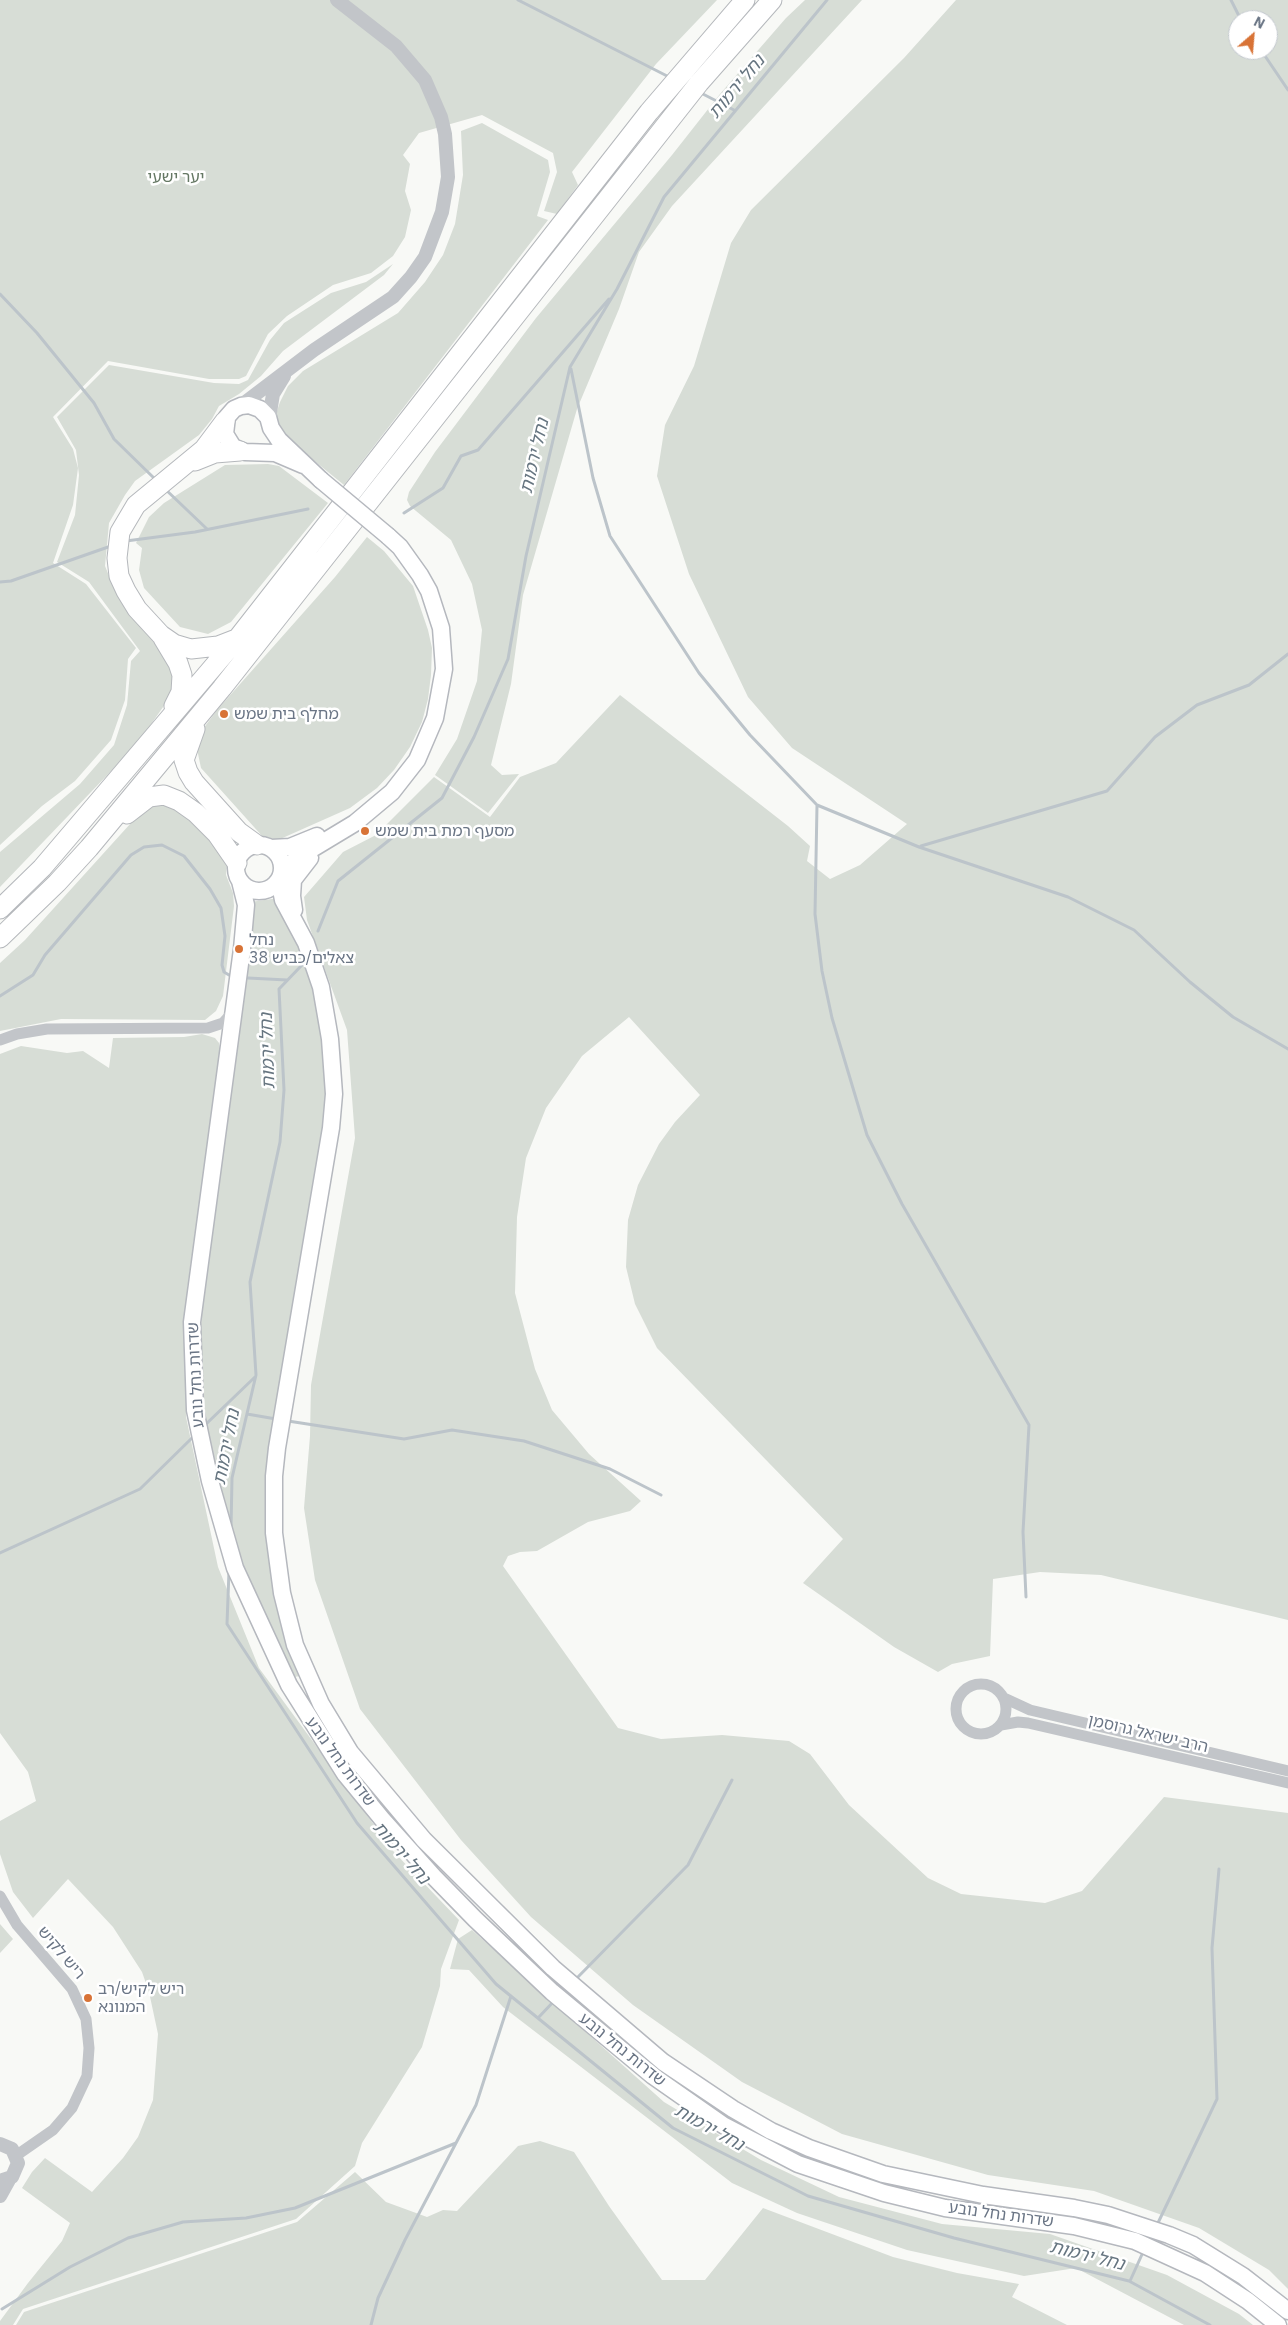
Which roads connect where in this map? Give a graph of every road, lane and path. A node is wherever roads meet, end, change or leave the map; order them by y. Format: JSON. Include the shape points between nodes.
{"nodes":[{"id":1,"x":337,"y":0,"type":"edge"},
{"id":2,"x":744,"y":0,"type":"edge"},
{"id":3,"x":772,"y":0,"type":"edge"},
{"id":4,"x":291,"y":368,"type":"junction"},
{"id":5,"x":239,"y":407,"type":"junction"},
{"id":6,"x":225,"y":421,"type":"junction"},
{"id":7,"x":270,"y":424,"type":"junction"},
{"id":8,"x":247,"y":451,"type":"junction"},
{"id":9,"x":303,"y":465,"type":"junction"},
{"id":10,"x":183,"y":467,"type":"junction"},
{"id":11,"x":161,"y":635,"type":"junction"},
{"id":12,"x":237,"y":639,"type":"junction"},
{"id":13,"x":222,"y":688,"type":"junction"},
{"id":14,"x":163,"y":726,"type":"junction"},
{"id":15,"x":369,"y":812,"type":"junction"},
{"id":16,"x":348,"y":828,"type":"junction"},
{"id":17,"x":264,"y":847,"type":"junction"},
{"id":18,"x":89,"y":848,"type":"junction"},
{"id":19,"x":238,"y":872,"type":"junction"},
{"id":20,"x":281,"y":877,"type":"junction"},
{"id":21,"x":0,"y":909,"type":"edge"},
{"id":22,"x":298,"y":927,"type":"junction"},
{"id":23,"x":0,"y":938,"type":"edge"},
{"id":24,"x":235,"y":1007,"type":"junction"},
{"id":25,"x":208,"y":1028,"type":"junction"},
{"id":26,"x":0,"y":1040,"type":"edge"},
{"id":27,"x":229,"y":1052,"type":"junction"},
{"id":28,"x":1004,"y":1698,"type":"junction"},
{"id":29,"x":1001,"y":1725,"type":"junction"},
{"id":30,"x":1288,"y":1771,"type":"edge"},
{"id":31,"x":1288,"y":1783,"type":"edge"},
{"id":32,"x":0,"y":1896,"type":"edge"},
{"id":33,"x":1,"y":2143,"type":"edge"},
{"id":34,"x":17,"y":2155,"type":"junction"},
{"id":35,"x":5,"y":2180,"type":"edge"},
{"id":36,"x":0,"y":2196,"type":"edge"},
{"id":37,"x":1288,"y":2311,"type":"edge"},
{"id":38,"x":1278,"y":2325,"type":"edge"}],
"edges":[{"from":1,"to":4,"type":"street","via":[[396,46],[425,80],[446,134],[446,194],[433,239],[411,277],[393,296]]},
{"from":2,"to":12,"type":"highway","via":[[649,112]]},
{"from":3,"to":13,"type":"highway","via":[[698,83]]},
{"from":4,"to":5,"type":"street"},
{"from":4,"to":7,"type":"street","via":[[273,394]]},
{"from":5,"to":6,"type":"main road","via":[[230,412]]},
{"from":5,"to":7,"type":"main road","via":[[249,405],[258,408]]},
{"from":6,"to":8,"type":"main road","via":[[226,439],[233,447]]},
{"from":6,"to":10,"type":"highway","via":[[210,442]]},
{"from":7,"to":8,"type":"main road","via":[[267,441]]},
{"from":7,"to":9,"type":"main road","via":[[279,440]]},
{"from":8,"to":9,"type":"main road","via":[[275,453]]},
{"from":8,"to":10,"type":"highway","via":[[215,453]]},
{"from":9,"to":15,"type":"main road","bridge":true,"via":[[388,536],[410,560],[429,591],[440,628],[444,669],[439,702],[424,747],[403,782]]},
{"from":10,"to":11,"type":"highway","via":[[136,505],[120,532],[117,545],[119,576],[126,592]]},
{"from":11,"to":12,"type":"highway","via":[[174,644],[191,649],[210,648]]},
{"from":11,"to":14,"type":"highway","via":[[178,663],[182,682],[181,692]]},
{"from":12,"to":14,"type":"highway"},
{"from":13,"to":17,"type":"highway","via":[[196,728],[184,760],[194,782],[239,832]]},
{"from":13,"to":18,"type":"highway"},
{"from":14,"to":21,"type":"highway","via":[[42,868]]},
{"from":15,"to":16,"type":"main road"},
{"from":15,"to":17,"type":"main road","via":[[301,843],[284,848]]},
{"from":16,"to":20,"type":"main road","via":[[297,858]]},
{"from":16,"to":22,"type":"main road","via":[[310,858],[296,874],[292,896]]},
{"from":17,"to":19,"type":"main road","via":[[244,851]]},
{"from":17,"to":20,"type":"main road","via":[[280,858]]},
{"from":18,"to":19,"type":"highway","via":[[137,805],[149,797],[164,796],[179,801],[196,813],[226,845]]},
{"from":18,"to":23,"type":"highway"},
{"from":19,"to":20,"type":"main road","via":[[250,890],[260,892],[270,889]]},
{"from":19,"to":24,"type":"main road","name":"שדרות נחל נובע","via":[[246,906]]},
{"from":20,"to":22,"type":"main road","name":"שדרות נחל נובע","via":[[283,900]]},
{"from":22,"to":37,"type":"main road","name":"שדרות נחל נובע","via":[[324,998],[334,1094],[277,1448],[274,1533],[282,1593],[294,1645],[321,1704],[350,1752],[424,1840],[546,1961],[663,2062],[734,2109],[809,2148],[883,2174],[965,2192],[1108,2215],[1169,2235],[1194,2245],[1236,2271]]},
{"from":24,"to":25,"type":"street","via":[[223,1023]]},
{"from":24,"to":27,"type":"main road","name":"שדרות נחל נובע"},
{"from":25,"to":26,"type":"street","via":[[47,1030]]},
{"from":25,"to":27,"type":"street","via":[[223,1038]]},
{"from":27,"to":38,"type":"main road","name":"שדרות נחל נובע","via":[[192,1322],[195,1410],[200,1442],[235,1568],[251,1606],[304,1713],[363,1797],[475,1919],[552,1992],[653,2076],[723,2125],[798,2164],[884,2193],[945,2208],[1074,2226],[1135,2241],[1205,2273]]},
{"from":28,"to":29,"type":"street","via":[[1007,1709]]},
{"from":28,"to":29,"type":"street","via":[[994,1688],[979,1684],[964,1691],[957,1704],[959,1720],[970,1732],[986,1734]]},
{"from":28,"to":30,"type":"street","name":"הרב ישראל גרוסמן","via":[[1030,1710]]},
{"from":29,"to":31,"type":"street","name":"הרב ישראל גרוסמן","via":[[1028,1723]]},
{"from":32,"to":34,"type":"street","name":"ריש לקיש","via":[[17,1924],[72,1989],[86,2019],[89,2048],[86,2076],[72,2108],[53,2130]]},
{"from":33,"to":34,"type":"street"},
{"from":34,"to":35,"type":"street","via":[[18,2168]]},
{"from":35,"to":36,"type":"street"}]}
